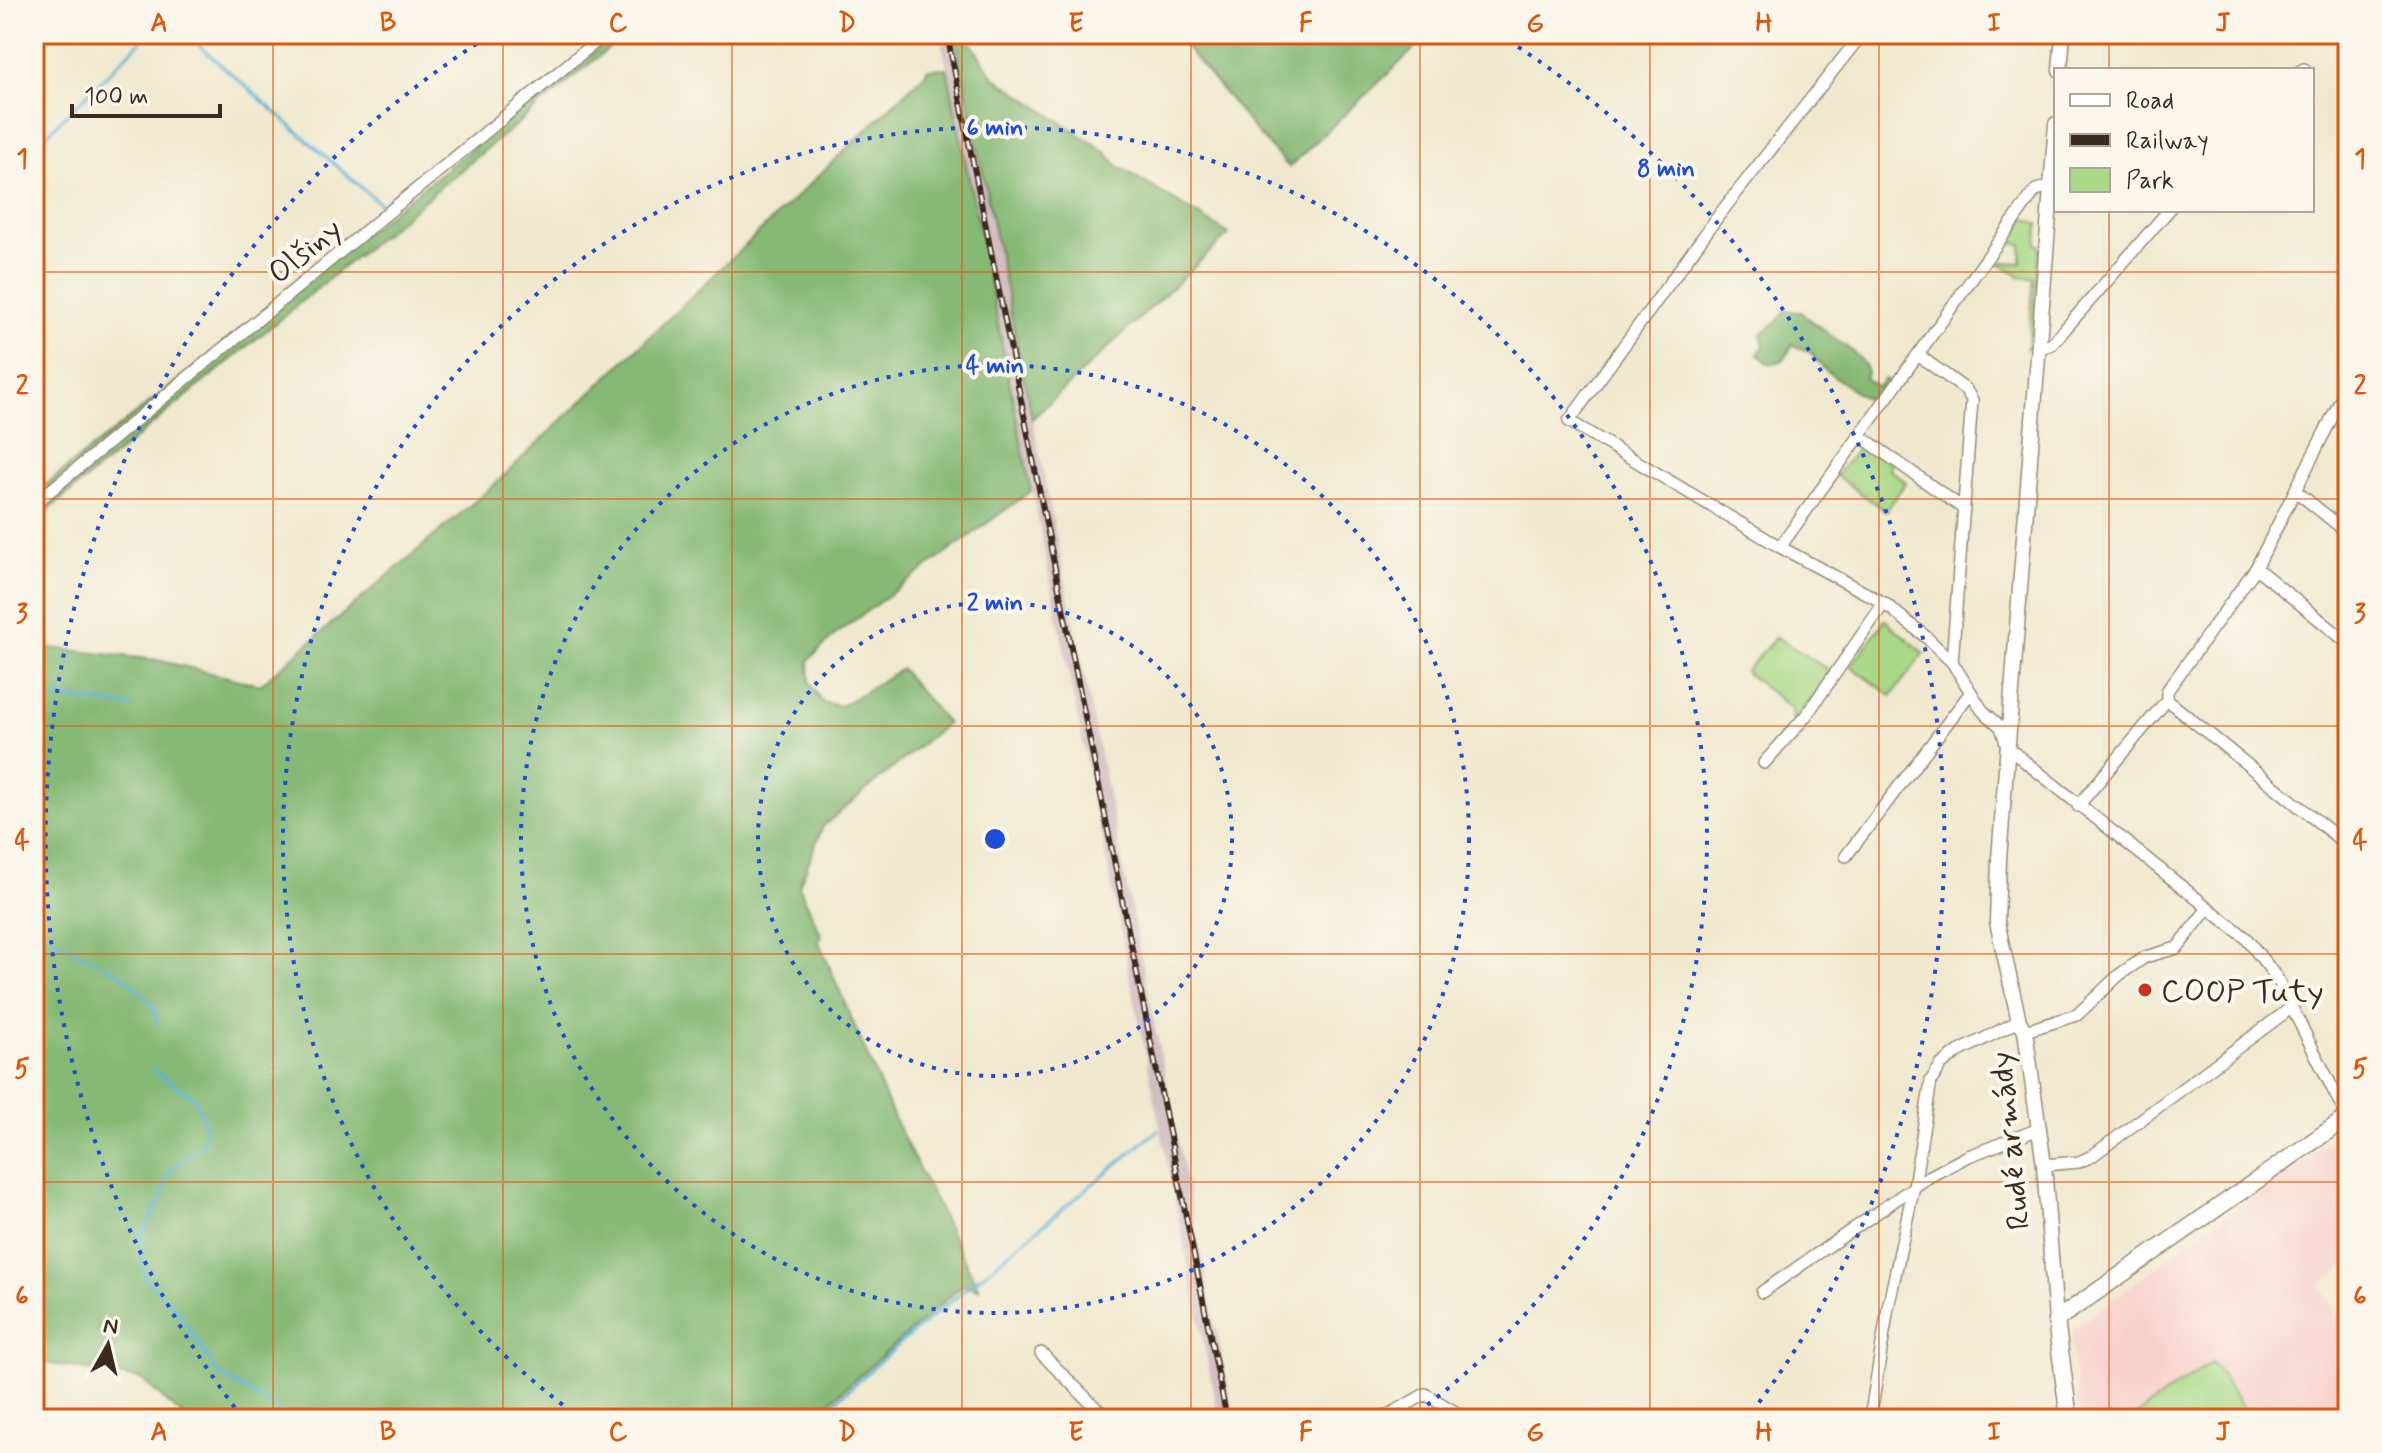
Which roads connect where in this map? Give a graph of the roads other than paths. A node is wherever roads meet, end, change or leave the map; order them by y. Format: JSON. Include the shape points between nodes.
{"nodes":[{"id":1,"x":605,"y":34,"type":"edge"},
{"id":2,"x":1862,"y":34,"type":"edge"},
{"id":3,"x":2063,"y":34,"type":"edge"},
{"id":4,"x":2060,"y":68,"type":"edge"},
{"id":5,"x":2054,"y":149,"type":"edge"},
{"id":6,"x":2051,"y":186,"type":"junction"},
{"id":7,"x":2167,"y":212,"type":"edge"},
{"id":8,"x":2038,"y":349,"type":"junction"},
{"id":9,"x":1918,"y":355,"type":"junction"},
{"id":10,"x":2348,"y":386,"type":"edge"},
{"id":11,"x":1859,"y":435,"type":"junction"},
{"id":12,"x":2297,"y":492,"type":"junction"},
{"id":13,"x":34,"y":504,"type":"edge"},
{"id":14,"x":1964,"y":509,"type":"junction"},
{"id":15,"x":2348,"y":533,"type":"edge"},
{"id":16,"x":1780,"y":547,"type":"junction"},
{"id":17,"x":2256,"y":568,"type":"junction"},
{"id":18,"x":1884,"y":603,"type":"junction"},
{"id":19,"x":2348,"y":643,"type":"edge"},
{"id":20,"x":1952,"y":662,"type":"junction"},
{"id":21,"x":1971,"y":692,"type":"junction"},
{"id":22,"x":2167,"y":700,"type":"junction"},
{"id":23,"x":2007,"y":746,"type":"junction"},
{"id":24,"x":1764,"y":763,"type":"dead end"},
{"id":25,"x":2078,"y":806,"type":"junction"},
{"id":26,"x":2348,"y":852,"type":"edge"},
{"id":27,"x":1846,"y":856,"type":"dead end"},
{"id":28,"x":2208,"y":908,"type":"junction"},
{"id":29,"x":2291,"y":1008,"type":"junction"},
{"id":30,"x":2022,"y":1026,"type":"junction"},
{"id":31,"x":2348,"y":1118,"type":"edge"},
{"id":32,"x":2039,"y":1129,"type":"junction"},
{"id":33,"x":2044,"y":1165,"type":"junction"},
{"id":34,"x":1914,"y":1186,"type":"junction"},
{"id":35,"x":1762,"y":1292,"type":"dead end"},
{"id":36,"x":2056,"y":1320,"type":"junction"},
{"id":37,"x":1041,"y":1353,"type":"dead end"},
{"id":38,"x":1107,"y":1419,"type":"edge"},
{"id":39,"x":1382,"y":1419,"type":"edge"},
{"id":40,"x":1467,"y":1419,"type":"edge"},
{"id":41,"x":1870,"y":1419,"type":"edge"},
{"id":42,"x":2069,"y":1419,"type":"edge"}],
"edges":[{"from":1,"to":13,"type":"street","name":"Olšiny"},
{"from":2,"to":16,"type":"street","via":[[1719,215],[1569,421]]},
{"from":3,"to":4,"type":"street"},
{"from":5,"to":6,"type":"street","name":"Rudé armády"},
{"from":6,"to":8,"type":"street","name":"Rudé armády"},
{"from":6,"to":9,"type":"street","via":[[2032,195]]},
{"from":7,"to":8,"type":"street","via":[[2052,344]]},
{"from":8,"to":23,"type":"street","name":"Rudé armády"},
{"from":9,"to":11,"type":"street"},
{"from":9,"to":14,"type":"street","via":[[1972,400]]},
{"from":10,"to":12,"type":"street"},
{"from":11,"to":14,"type":"street"},
{"from":11,"to":16,"type":"street"},
{"from":12,"to":15,"type":"street"},
{"from":12,"to":17,"type":"street"},
{"from":14,"to":20,"type":"street"},
{"from":16,"to":18,"type":"street"},
{"from":17,"to":19,"type":"street"},
{"from":17,"to":22,"type":"street","via":[[2167,691]]},
{"from":18,"to":20,"type":"street"},
{"from":18,"to":24,"type":"street","via":[[1805,717]]},
{"from":20,"to":21,"type":"street"},
{"from":21,"to":23,"type":"street","via":[[2001,727]]},
{"from":21,"to":27,"type":"street"},
{"from":22,"to":25,"type":"street"},
{"from":22,"to":26,"type":"street","via":[[2337,837]]},
{"from":23,"to":25,"type":"street"},
{"from":23,"to":30,"type":"street","name":"Rudé armády","via":[[1997,922]]},
{"from":25,"to":28,"type":"street"},
{"from":28,"to":29,"type":"street","via":[[2246,938],[2277,978]]},
{"from":28,"to":30,"type":"street","via":[[2177,948],[2145,957],[2077,1015]]},
{"from":29,"to":31,"type":"street"},
{"from":29,"to":33,"type":"street","via":[[2092,1156]]},
{"from":30,"to":32,"type":"street","name":"Rudé armády"},
{"from":30,"to":34,"type":"street","via":[[1958,1052],[1941,1065],[1931,1081]]},
{"from":31,"to":36,"type":"main road"},
{"from":32,"to":33,"type":"street","name":"Rudé armády"},
{"from":32,"to":34,"type":"street","via":[[1966,1157]]},
{"from":33,"to":36,"type":"street","name":"Rudé armády"},
{"from":34,"to":35,"type":"street"},
{"from":34,"to":41,"type":"street"},
{"from":36,"to":42,"type":"main road","name":"Rudé armády"},
{"from":37,"to":38,"type":"street"},
{"from":39,"to":40,"type":"street","via":[[1425,1394]]}]}
